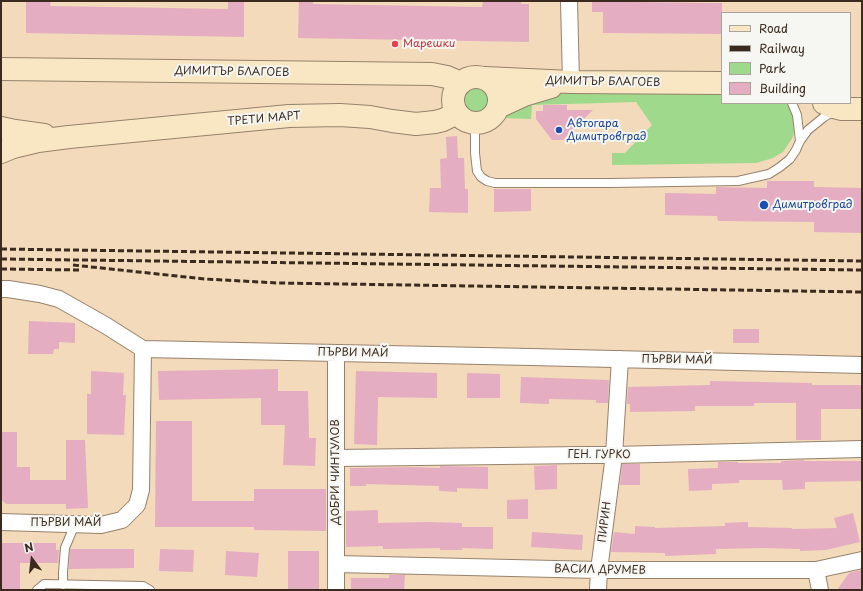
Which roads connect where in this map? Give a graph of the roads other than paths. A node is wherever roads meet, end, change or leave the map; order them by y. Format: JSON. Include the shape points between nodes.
{"nodes":[{"id":1,"x":569,"y":1,"type":"edge"},
{"id":2,"x":1,"y":69,"type":"edge"},
{"id":3,"x":485,"y":78,"type":"junction"},
{"id":4,"x":571,"y":82,"type":"junction"},
{"id":5,"x":461,"y":83,"type":"junction"},
{"id":6,"x":721,"y":83,"type":"edge"},
{"id":7,"x":792,"y":104,"type":"edge"},
{"id":8,"x":498,"y":107,"type":"junction"},
{"id":9,"x":842,"y":107,"type":"edge"},
{"id":10,"x":466,"y":118,"type":"junction"},
{"id":11,"x":1,"y":128,"type":"edge"},
{"id":12,"x":69,"y":137,"type":"junction"},
{"id":13,"x":800,"y":141,"type":"junction"},
{"id":14,"x":1,"y":152,"type":"edge"},
{"id":15,"x":1,"y":289,"type":"edge"},
{"id":16,"x":143,"y":349,"type":"junction"},
{"id":17,"x":336,"y":353,"type":"junction"},
{"id":18,"x":620,"y":359,"type":"junction"},
{"id":19,"x":862,"y":365,"type":"edge"},
{"id":20,"x":862,"y":449,"type":"edge"},
{"id":21,"x":614,"y":455,"type":"junction"},
{"id":22,"x":336,"y":458,"type":"junction"},
{"id":23,"x":1,"y":522,"type":"edge"},
{"id":24,"x":75,"y":524,"type":"junction"},
{"id":25,"x":862,"y":560,"type":"edge"},
{"id":26,"x":336,"y":564,"type":"junction"},
{"id":27,"x":599,"y":570,"type":"junction"},
{"id":28,"x":816,"y":570,"type":"junction"},
{"id":29,"x":63,"y":585,"type":"junction"},
{"id":30,"x":37,"y":590,"type":"edge"},
{"id":31,"x":150,"y":590,"type":"edge"},
{"id":32,"x":336,"y":590,"type":"edge"},
{"id":33,"x":598,"y":590,"type":"edge"},
{"id":34,"x":820,"y":590,"type":"edge"}],
"edges":[{"from":1,"to":4,"type":"street"},
{"from":2,"to":5,"type":"street","name":"ДИМИТЪР БЛАГОЕВ","via":[[432,74]]},
{"from":3,"to":4,"type":"street","name":"ДИМИТЪР БЛАГОЕВ"},
{"from":3,"to":5,"type":"street","via":[[472,77]]},
{"from":3,"to":8,"type":"street","via":[[497,90]]},
{"from":4,"to":6,"type":"street","name":"ДИМИТЪР БЛАГОЕВ"},
{"from":4,"to":8,"type":"street","via":[[524,95]]},
{"from":5,"to":10,"type":"street","via":[[455,91],[455,107]]},
{"from":7,"to":13,"type":"lane","via":[[797,115]]},
{"from":8,"to":10,"type":"street","via":[[491,117],[484,121]]},
{"from":9,"to":13,"type":"lane","via":[[815,124]]},
{"from":10,"to":12,"type":"street","name":"ТРЕТИ МАРТ","via":[[406,123],[370,117],[304,116]]},
{"from":10,"to":13,"type":"lane","via":[[477,171],[481,177],[495,183],[738,181],[769,174],[780,168],[790,160]]},
{"from":11,"to":12,"type":"street","name":"ТРЕТИ МАРТ"},
{"from":12,"to":14,"type":"street","name":"ТРЕТИ МАРТ","via":[[38,141]]},
{"from":15,"to":16,"type":"street","via":[[40,294],[59,300]]},
{"from":16,"to":17,"type":"street","name":"ПЪРВИ МАЙ"},
{"from":16,"to":24,"type":"street","name":"ПЪРВИ МАЙ","via":[[141,490],[137,505],[122,520],[101,525]]},
{"from":17,"to":18,"type":"street","name":"ПЪРВИ МАЙ"},
{"from":17,"to":22,"type":"street","name":"ДОБРИ ЧИНТУЛОВ"},
{"from":18,"to":19,"type":"street","name":"ПЪРВИ МАЙ"},
{"from":18,"to":21,"type":"street","name":"ПИРИН"},
{"from":20,"to":21,"type":"street","name":"ГЕН. ГУРКО"},
{"from":21,"to":22,"type":"street","name":"ГЕН. ГУРКО"},
{"from":21,"to":27,"type":"street","name":"ПИРИН"},
{"from":22,"to":26,"type":"street","name":"ДОБРИ ЧИНТУЛОВ"},
{"from":23,"to":24,"type":"street","name":"ПЪРВИ МАЙ"},
{"from":24,"to":29,"type":"lane","via":[[65,548]]},
{"from":25,"to":28,"type":"street","name":"ВАСИЛ ДРУМЕВ"},
{"from":26,"to":27,"type":"street","name":"ВАСИЛ ДРУМЕВ"},
{"from":26,"to":32,"type":"street","name":"ДОБРИ ЧИНТУЛОВ"},
{"from":27,"to":28,"type":"street","name":"ВАСИЛ ДРУМЕВ"},
{"from":27,"to":33,"type":"street","name":"ПИРИН"},
{"from":28,"to":34,"type":"street"},
{"from":29,"to":30,"type":"lane","via":[[44,584]]},
{"from":29,"to":31,"type":"lane","via":[[143,586]]}]}
